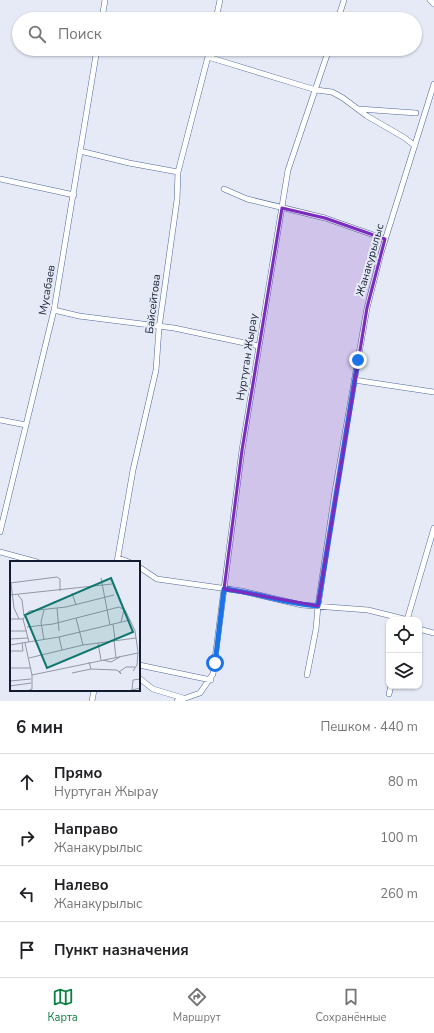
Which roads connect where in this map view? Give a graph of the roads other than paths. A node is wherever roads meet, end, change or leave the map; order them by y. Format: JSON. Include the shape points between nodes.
{"nodes":[{"id":1,"x":105,"y":0,"type":"edge"},
{"id":2,"x":220,"y":0,"type":"edge"},
{"id":3,"x":344,"y":0,"type":"edge"},
{"id":4,"x":430,"y":0,"type":"edge"},
{"id":5,"x":434,"y":4,"type":"edge"},
{"id":6,"x":103,"y":12,"type":"edge"},
{"id":7,"x":217,"y":12,"type":"edge"},
{"id":8,"x":340,"y":12,"type":"edge"},
{"id":9,"x":96,"y":56,"type":"edge"},
{"id":10,"x":327,"y":56,"type":"edge"},
{"id":11,"x":208,"y":57,"type":"joint"},
{"id":12,"x":434,"y":84,"type":"edge"},
{"id":13,"x":316,"y":90,"type":"junction"},
{"id":14,"x":358,"y":109,"type":"junction"},
{"id":15,"x":416,"y":113,"type":"dead end"},
{"id":16,"x":415,"y":146,"type":"junction"},
{"id":17,"x":80,"y":151,"type":"junction"},
{"id":18,"x":178,"y":172,"type":"junction"},
{"id":19,"x":0,"y":179,"type":"edge"},
{"id":20,"x":224,"y":189,"type":"dead end"},
{"id":21,"x":74,"y":195,"type":"junction"},
{"id":22,"x":282,"y":208,"type":"junction"},
{"id":23,"x":385,"y":239,"type":"junction"},
{"id":24,"x":54,"y":310,"type":"junction"},
{"id":25,"x":159,"y":328,"type":"junction"},
{"id":26,"x":259,"y":346,"type":"junction"},
{"id":27,"x":354,"y":380,"type":"junction"},
{"id":28,"x":434,"y":392,"type":"edge"},
{"id":29,"x":0,"y":420,"type":"edge"},
{"id":30,"x":26,"y":425,"type":"junction"},
{"id":31,"x":434,"y":528,"type":"edge"},
{"id":32,"x":0,"y":532,"type":"edge"},
{"id":33,"x":0,"y":552,"type":"edge"},
{"id":34,"x":117,"y":560,"type":"edge"},
{"id":35,"x":33,"y":561,"type":"edge"},
{"id":36,"x":140,"y":568,"type":"edge"},
{"id":37,"x":224,"y":589,"type":"junction"},
{"id":38,"x":318,"y":606,"type":"junction"},
{"id":39,"x":395,"y":617,"type":"edge"},
{"id":40,"x":408,"y":617,"type":"edge"},
{"id":41,"x":422,"y":629,"type":"edge"},
{"id":42,"x":434,"y":633,"type":"edge"},
{"id":43,"x":140,"y":665,"type":"edge"},
{"id":44,"x":307,"y":675,"type":"dead end"},
{"id":45,"x":140,"y":679,"type":"edge"},
{"id":46,"x":211,"y":680,"type":"junction"},
{"id":47,"x":390,"y":689,"type":"edge"},
{"id":48,"x":94,"y":691,"type":"edge"},
{"id":49,"x":389,"y":694,"type":"dead end"},
{"id":50,"x":184,"y":698,"type":"junction"},
{"id":51,"x":92,"y":701,"type":"edge"},
{"id":52,"x":177,"y":701,"type":"edge"}],
"edges":[{"from":1,"to":6,"type":"street"},
{"from":2,"to":7,"type":"street"},
{"from":3,"to":8,"type":"street"},
{"from":4,"to":5,"type":"street"},
{"from":9,"to":17,"type":"street","name":"Мусабаев"},
{"from":10,"to":13,"type":"street","name":"Нуртуган Жырау"},
{"from":11,"to":13,"type":"street"},
{"from":11,"to":18,"type":"street","name":"Байсейтова"},
{"from":12,"to":16,"type":"street","name":"Жанакурылыс"},
{"from":13,"to":14,"type":"street","via":[[332,92]]},
{"from":13,"to":22,"type":"street","name":"Нуртуган Жырау","via":[[296,142],[288,170]]},
{"from":14,"to":15,"type":"street"},
{"from":14,"to":16,"type":"street"},
{"from":16,"to":23,"type":"street","name":"Жанакурылыс"},
{"from":17,"to":18,"type":"street"},
{"from":17,"to":21,"type":"street","name":"Мусабаев"},
{"from":18,"to":25,"type":"street","name":"Байсейтова","via":[[177,200]]},
{"from":19,"to":21,"type":"street"},
{"from":20,"to":22,"type":"street","via":[[247,199]]},
{"from":21,"to":24,"type":"street","name":"Мусабаев"},
{"from":22,"to":23,"type":"street","via":[[325,218]]},
{"from":22,"to":26,"type":"street","name":"Нуртуган Жырау"},
{"from":23,"to":27,"type":"street","name":"Жанакурылыс","via":[[367,308]]},
{"from":24,"to":25,"type":"street"},
{"from":24,"to":30,"type":"street","name":"Мусабаев"},
{"from":25,"to":26,"type":"street","via":[[174,328]]},
{"from":25,"to":34,"type":"street","name":"Байсейтова","via":[[156,370],[133,470]]},
{"from":26,"to":37,"type":"street","name":"Нуртуган Жырау"},
{"from":27,"to":28,"type":"street"},
{"from":27,"to":38,"type":"street","name":"Жанакурылыс"},
{"from":29,"to":30,"type":"street"},
{"from":30,"to":32,"type":"street","name":"Мусабаев"},
{"from":31,"to":40,"type":"street"},
{"from":33,"to":35,"type":"street"},
{"from":36,"to":37,"type":"street","via":[[157,579]]},
{"from":37,"to":38,"type":"street"},
{"from":37,"to":46,"type":"street","name":"Нуртуган Жырау"},
{"from":38,"to":39,"type":"street","via":[[368,610]]},
{"from":38,"to":44,"type":"street","name":"Жанакурылыс"},
{"from":41,"to":42,"type":"street"},
{"from":43,"to":46,"type":"street"},
{"from":45,"to":50,"type":"street","via":[[153,689]]},
{"from":46,"to":50,"type":"street","via":[[200,693]]},
{"from":47,"to":49,"type":"street"},
{"from":48,"to":51,"type":"street"},
{"from":50,"to":52,"type":"street"}]}
